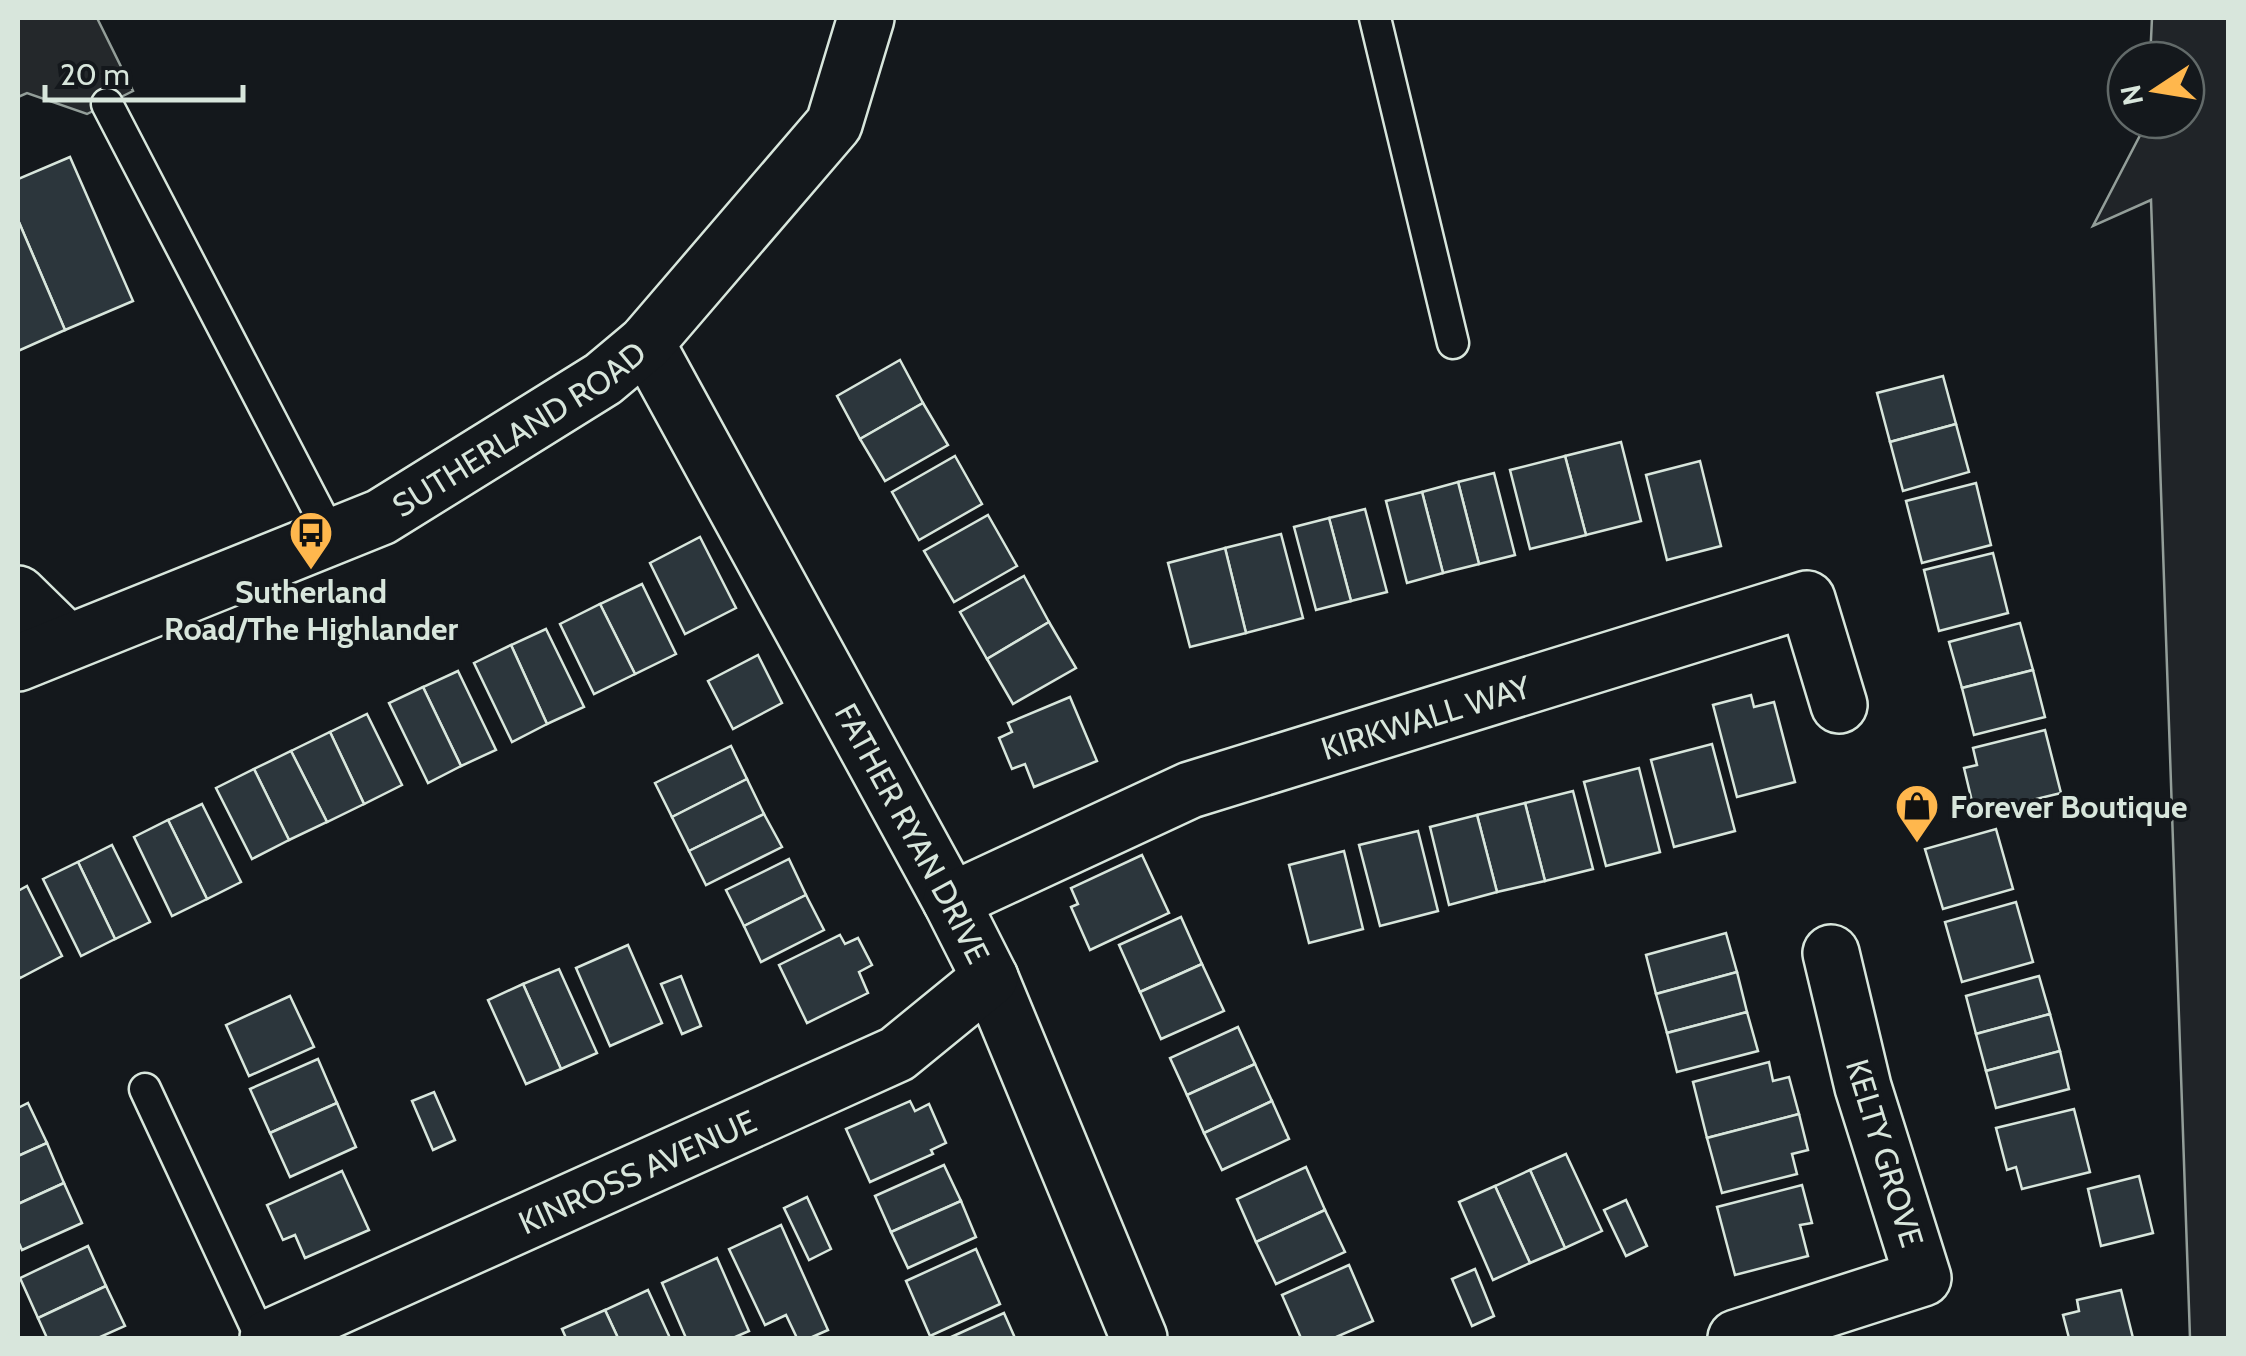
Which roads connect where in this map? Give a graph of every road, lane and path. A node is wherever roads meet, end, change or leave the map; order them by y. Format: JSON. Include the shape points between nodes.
{"nodes":[{"id":1,"x":866,"y":18,"type":"edge"},
{"id":2,"x":1376,"y":18,"type":"edge"},
{"id":3,"x":107,"y":104,"type":"dead end"},
{"id":4,"x":646,"y":343,"type":"junction"},
{"id":5,"x":1453,"y":343,"type":"dead end"},
{"id":6,"x":332,"y":537,"type":"junction"},
{"id":7,"x":18,"y":594,"type":"edge"},
{"id":8,"x":42,"y":652,"type":"edge"},
{"id":9,"x":1838,"y":704,"type":"dead end"},
{"id":10,"x":951,"y":901,"type":"junction"},
{"id":11,"x":1831,"y":953,"type":"dead end"},
{"id":12,"x":990,"y":978,"type":"junction"},
{"id":13,"x":145,"y":1089,"type":"dead end"},
{"id":14,"x":265,"y":1338,"type":"edge"},
{"id":15,"x":1140,"y":1338,"type":"edge"},
{"id":16,"x":1736,"y":1338,"type":"edge"}],
"edges":[{"from":1,"to":4,"type":"street","name":"SUTHERLAND ROAD","via":[[834,124]]},
{"from":2,"to":5,"type":"lane"},
{"from":3,"to":6,"type":"lane"},
{"from":4,"to":6,"type":"street","name":"SUTHERLAND ROAD","via":[[603,379],[382,517]]},
{"from":4,"to":10,"type":"street","name":"FATHER RYAN DRIVE"},
{"from":6,"to":8,"type":"street","name":"SUTHERLAND ROAD"},
{"from":7,"to":8,"type":"street"},
{"from":9,"to":10,"type":"street","name":"KIRKWALL WAY","via":[[1807,600],[1190,790]]},
{"from":10,"to":12,"type":"street","name":"FATHER RYAN DRIVE"},
{"from":11,"to":16,"type":"street","name":"KELTY GROVE","via":[[1863,1088],[1922,1278]]},
{"from":12,"to":14,"type":"street","name":"KINROSS AVENUE","via":[[897,1054]]},
{"from":12,"to":15,"type":"street","name":"FATHER RYAN DRIVE"},
{"from":13,"to":14,"type":"lane"}]}
